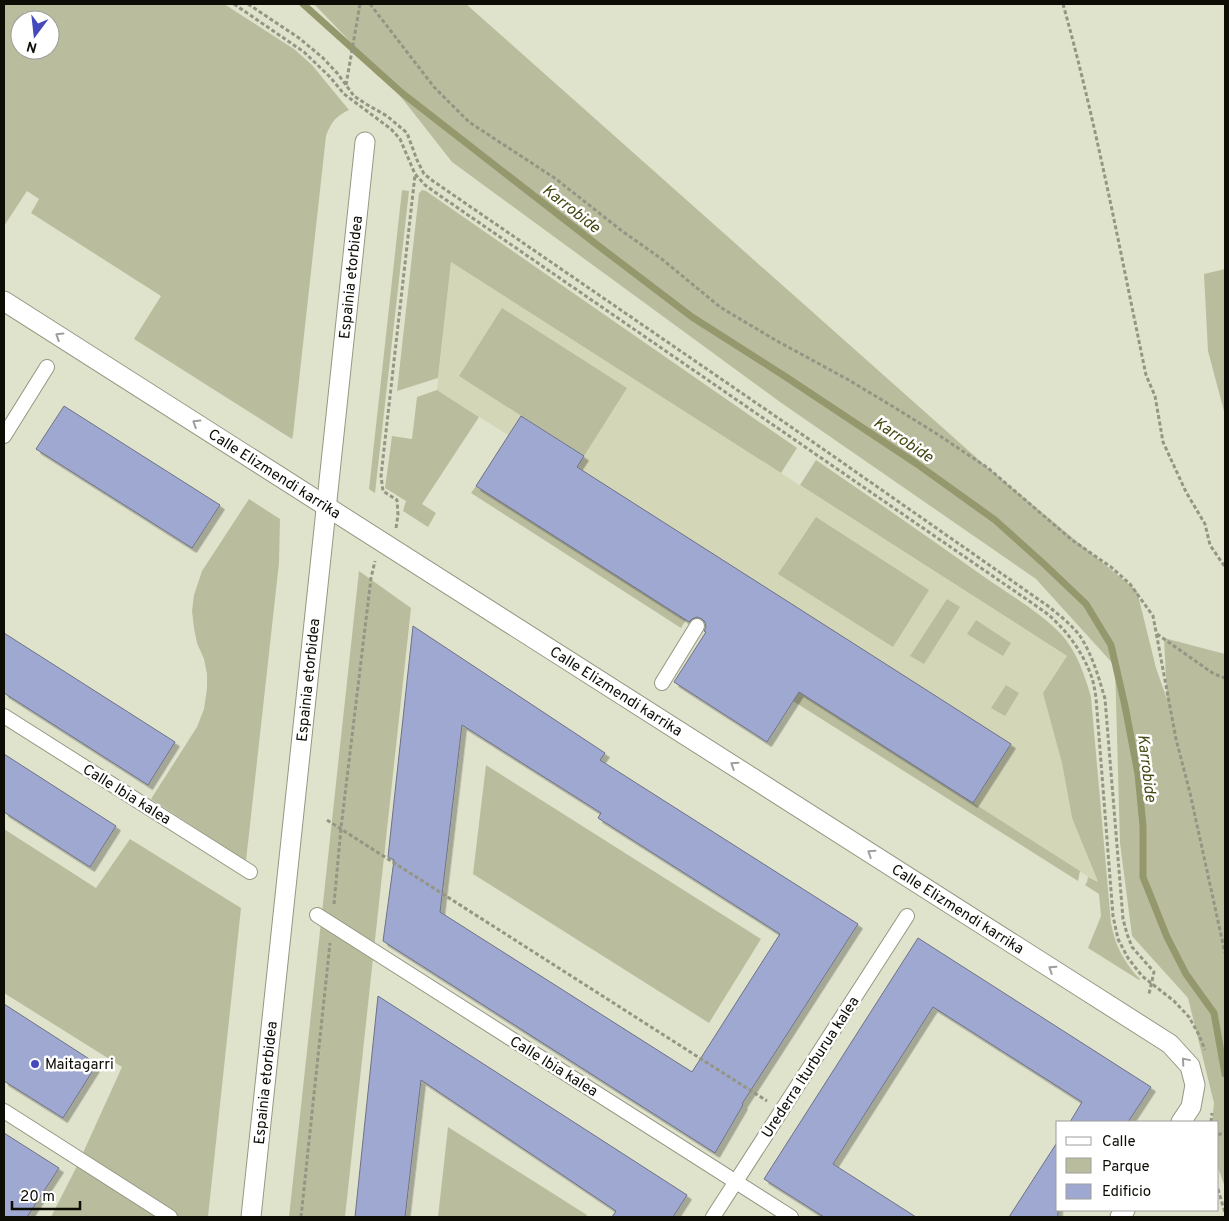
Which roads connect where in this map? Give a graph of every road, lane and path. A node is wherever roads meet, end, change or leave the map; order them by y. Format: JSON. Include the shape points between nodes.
{"nodes":[{"id":1,"x":234,"y":4,"type":"edge"},
{"id":2,"x":248,"y":4,"type":"edge"},
{"id":3,"x":360,"y":4,"type":"edge"},
{"id":4,"x":370,"y":4,"type":"edge"},
{"id":5,"x":1062,"y":4,"type":"edge"},
{"id":6,"x":346,"y":85,"type":"junction"},
{"id":7,"x":366,"y":142,"type":"dead end"},
{"id":8,"x":415,"y":174,"type":"junction"},
{"id":9,"x":4,"y":301,"type":"edge"},
{"id":10,"x":47,"y":367,"type":"dead end"},
{"id":11,"x":4,"y":436,"type":"edge"},
{"id":12,"x":326,"y":506,"type":"junction"},
{"id":13,"x":385,"y":543,"type":"junction"},
{"id":14,"x":1225,"y":567,"type":"edge"},
{"id":15,"x":697,"y":626,"type":"dead end"},
{"id":16,"x":1156,"y":633,"type":"junction"},
{"id":17,"x":1225,"y":678,"type":"edge"},
{"id":18,"x":662,"y":684,"type":"dead end"},
{"id":19,"x":4,"y":716,"type":"edge"},
{"id":20,"x":328,"y":820,"type":"dead end"},
{"id":21,"x":341,"y":828,"type":"junction"},
{"id":22,"x":250,"y":872,"type":"dead end"},
{"id":23,"x":317,"y":915,"type":"dead end"},
{"id":24,"x":907,"y":916,"type":"dead end"},
{"id":25,"x":332,"y":924,"type":"junction"},
{"id":26,"x":1225,"y":953,"type":"edge"},
{"id":27,"x":1151,"y":983,"type":"junction"},
{"id":28,"x":1149,"y":994,"type":"dead end"},
{"id":29,"x":1208,"y":1057,"type":"dead end"},
{"id":30,"x":781,"y":1110,"type":"junction"},
{"id":31,"x":1212,"y":1110,"type":"dead end"},
{"id":32,"x":4,"y":1111,"type":"edge"},
{"id":33,"x":1186,"y":1114,"type":"edge"},
{"id":34,"x":1211,"y":1121,"type":"edge"},
{"id":35,"x":736,"y":1182,"type":"junction"},
{"id":36,"x":1219,"y":1192,"type":"edge"},
{"id":37,"x":1225,"y":1213,"type":"edge"},
{"id":38,"x":170,"y":1217,"type":"edge"},
{"id":39,"x":251,"y":1217,"type":"edge"},
{"id":40,"x":301,"y":1217,"type":"edge"},
{"id":41,"x":713,"y":1217,"type":"edge"},
{"id":42,"x":792,"y":1217,"type":"edge"}],
"edges":[{"from":1,"to":8,"type":"path","via":[[304,52],[344,94],[391,129],[400,139]]},
{"from":2,"to":6,"type":"path","via":[[299,38]]},
{"from":3,"to":6,"type":"path"},
{"from":4,"to":16,"type":"path","via":[[434,87],[469,122],[556,179],[664,260],[720,308],[847,379],[988,468],[1072,540],[1130,584],[1153,616]]},
{"from":5,"to":14,"type":"path","via":[[1107,185],[1163,442],[1205,524],[1210,545]]},
{"from":6,"to":27,"type":"path","via":[[354,96],[407,133],[424,174],[433,181],[805,436],[1065,620],[1080,637],[1095,666],[1105,698],[1123,920],[1132,947],[1154,972]]},
{"from":7,"to":12,"type":"street","name":"Espainia etorbidea"},
{"from":8,"to":13,"type":"path","via":[[381,476],[383,492],[398,500],[397,527]]},
{"from":8,"to":27,"type":"path","via":[[439,195],[1054,619],[1074,643],[1092,679],[1113,916],[1118,939],[1128,958]]},
{"from":12,"to":9,"type":"street","name":"Calle Elizmendi karrika","one_way":true},
{"from":10,"to":11,"type":"street"},
{"from":12,"to":13,"type":"street","name":"Calle Elizmendi karrika"},
{"from":12,"to":39,"type":"street","name":"Espainia etorbidea"},
{"from":13,"to":21,"type":"path","via":[[371,578]]},
{"from":33,"to":13,"type":"street","name":"Calle Elizmendi karrika","one_way":true,"via":[[1195,1085],[1190,1066],[1170,1044]]},
{"from":15,"to":18,"type":"street","name":"Calle Elizmendi karrika"},
{"from":16,"to":17,"type":"path","via":[[1214,674]]},
{"from":16,"to":26,"type":"path","via":[[1176,739]]},
{"from":19,"to":22,"type":"street","name":"Calle Ibia kalea"},
{"from":20,"to":21,"type":"path"},
{"from":21,"to":25,"type":"path"},
{"from":21,"to":30,"type":"path"},
{"from":23,"to":25,"type":"street","name":"Calle Ibia kalea"},
{"from":24,"to":30,"type":"street","name":"Urederra Iturburua kalea"},
{"from":25,"to":35,"type":"street","name":"Calle Ibia kalea"},
{"from":25,"to":40,"type":"path"},
{"from":27,"to":28,"type":"path"},
{"from":27,"to":29,"type":"path","via":[[1190,1017]]},
{"from":30,"to":35,"type":"street","name":"Urederra Iturburua kalea"},
{"from":31,"to":34,"type":"path"},
{"from":32,"to":38,"type":"street"},
{"from":35,"to":41,"type":"street","name":"Urederra Iturburua kalea"},
{"from":35,"to":42,"type":"street","name":"Calle Ibia kalea"},
{"from":36,"to":37,"type":"path"}]}
